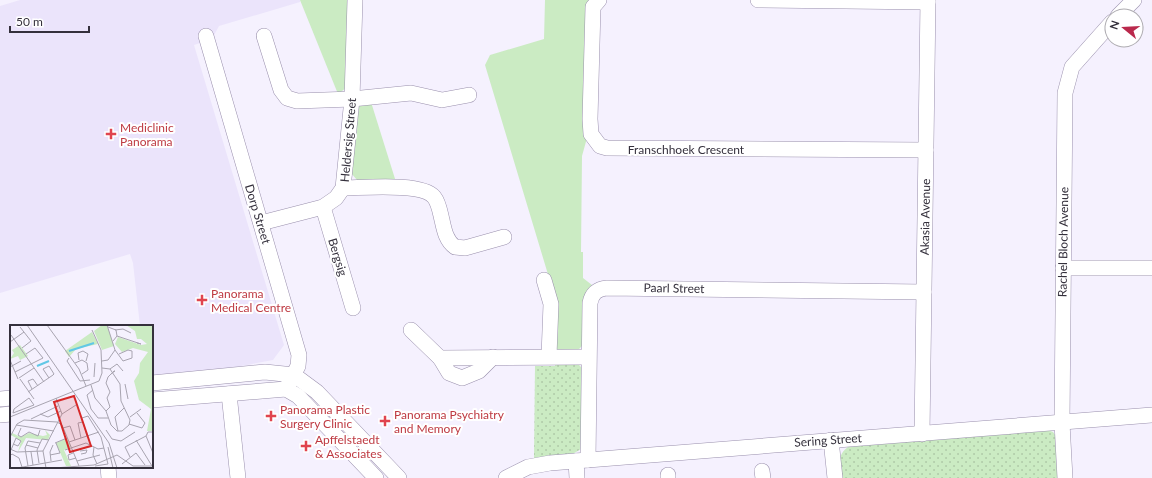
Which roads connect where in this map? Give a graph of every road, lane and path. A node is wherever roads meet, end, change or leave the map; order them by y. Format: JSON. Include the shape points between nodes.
{"nodes":[{"id":1,"x":355,"y":0,"type":"edge"},
{"id":2,"x":599,"y":0,"type":"edge"},
{"id":3,"x":758,"y":0,"type":"edge"},
{"id":4,"x":795,"y":0,"type":"edge"},
{"id":5,"x":928,"y":1,"type":"edge"},
{"id":6,"x":1104,"y":30,"type":"edge"},
{"id":7,"x":206,"y":36,"type":"dead end"},
{"id":8,"x":264,"y":36,"type":"dead end"},
{"id":9,"x":469,"y":95,"type":"dead end"},
{"id":10,"x":352,"y":99,"type":"junction"},
{"id":11,"x":926,"y":150,"type":"junction"},
{"id":12,"x":343,"y":188,"type":"junction"},
{"id":13,"x":323,"y":207,"type":"junction"},
{"id":14,"x":261,"y":223,"type":"junction"},
{"id":15,"x":504,"y":237,"type":"dead end"},
{"id":16,"x":1063,"y":268,"type":"junction"},
{"id":17,"x":1152,"y":268,"type":"edge"},
{"id":18,"x":544,"y":280,"type":"dead end"},
{"id":19,"x":924,"y":292,"type":"junction"},
{"id":20,"x":353,"y":308,"type":"dead end"},
{"id":21,"x":411,"y":330,"type":"dead end"},
{"id":22,"x":549,"y":356,"type":"junction"},
{"id":23,"x":493,"y":357,"type":"junction"},
{"id":24,"x":588,"y":357,"type":"junction"},
{"id":25,"x":440,"y":358,"type":"junction"},
{"id":26,"x":294,"y":375,"type":"junction"},
{"id":27,"x":153,"y":383,"type":"edge"},
{"id":28,"x":286,"y":389,"type":"junction"},
{"id":29,"x":229,"y":394,"type":"junction"},
{"id":30,"x":10,"y":398,"type":"edge"},
{"id":31,"x":0,"y":399,"type":"edge"},
{"id":32,"x":153,"y":400,"type":"edge"},
{"id":33,"x":10,"y":414,"type":"edge"},
{"id":34,"x":1152,"y":415,"type":"edge"},
{"id":35,"x":0,"y":416,"type":"edge"},
{"id":36,"x":1062,"y":423,"type":"junction"},
{"id":37,"x":922,"y":434,"type":"junction"},
{"id":38,"x":831,"y":440,"type":"junction"},
{"id":39,"x":582,"y":461,"type":"junction"},
{"id":40,"x":108,"y":468,"type":"edge"},
{"id":41,"x":109,"y":478,"type":"edge"},
{"id":42,"x":238,"y":478,"type":"edge"},
{"id":43,"x":376,"y":478,"type":"edge"},
{"id":44,"x":399,"y":478,"type":"edge"},
{"id":45,"x":506,"y":478,"type":"edge"},
{"id":46,"x":577,"y":478,"type":"edge"},
{"id":47,"x":835,"y":478,"type":"edge"},
{"id":48,"x":1065,"y":478,"type":"edge"}],
"edges":[{"from":1,"to":10,"type":"street","name":"Heldersig Street"},
{"from":2,"to":11,"type":"street","name":"Franschhoek Crescent","via":[[593,7],[591,134],[600,146]]},
{"from":3,"to":4,"type":"street"},
{"from":4,"to":5,"type":"street"},
{"from":5,"to":11,"type":"street","name":"Akasia Avenue"},
{"from":6,"to":16,"type":"street","name":"Rachel Bloch Avenue","via":[[1072,67],[1067,84],[1064,103]]},
{"from":7,"to":14,"type":"street","name":"Dorp Street"},
{"from":8,"to":10,"type":"street","via":[[281,90],[287,98],[297,101]]},
{"from":9,"to":10,"type":"street","via":[[442,100],[415,93]]},
{"from":10,"to":12,"type":"street","name":"Heldersig Street"},
{"from":11,"to":19,"type":"street","name":"Akasia Avenue"},
{"from":12,"to":13,"type":"street","name":"Heldersig Street","via":[[336,198]]},
{"from":12,"to":15,"type":"street","via":[[404,188],[428,192],[438,203],[448,239],[455,247],[465,248]]},
{"from":13,"to":14,"type":"street","name":"Heldersig Street"},
{"from":13,"to":20,"type":"street","name":"Bergsig"},
{"from":14,"to":26,"type":"street","name":"Dorp Street","via":[[300,355]]},
{"from":16,"to":17,"type":"street"},
{"from":16,"to":36,"type":"street","name":"Rachel Bloch Avenue"},
{"from":18,"to":22,"type":"street","via":[[551,304]]},
{"from":19,"to":24,"type":"street","name":"Paarl Street","via":[[602,288],[593,294],[590,303]]},
{"from":19,"to":37,"type":"street","name":"Akasia Avenue"},
{"from":21,"to":25,"type":"street"},
{"from":22,"to":23,"type":"street"},
{"from":22,"to":24,"type":"street"},
{"from":23,"to":25,"type":"street"},
{"from":23,"to":25,"type":"street","via":[[479,371],[462,378],[449,373]]},
{"from":24,"to":39,"type":"street","name":"Paarl Street"},
{"from":26,"to":27,"type":"street","via":[[265,372]]},
{"from":26,"to":28,"type":"street","name":"Dorp Street"},
{"from":26,"to":44,"type":"street","via":[[317,392]]},
{"from":28,"to":29,"type":"street"},
{"from":28,"to":43,"type":"street","via":[[298,396]]},
{"from":29,"to":32,"type":"street"},
{"from":29,"to":42,"type":"street"},
{"from":30,"to":31,"type":"street"},
{"from":33,"to":35,"type":"street"},
{"from":34,"to":36,"type":"street","name":"Sering Street"},
{"from":36,"to":37,"type":"street","name":"Sering Street"},
{"from":36,"to":48,"type":"street","name":"Rachel Bloch Avenue"},
{"from":37,"to":38,"type":"street","name":"Sering Street"},
{"from":38,"to":39,"type":"street","name":"Sering Street"},
{"from":38,"to":47,"type":"street"},
{"from":39,"to":45,"type":"street","name":"Sering Street","via":[[535,465]]},
{"from":39,"to":46,"type":"street","name":"Paarl Street"},
{"from":40,"to":41,"type":"street"}]}
